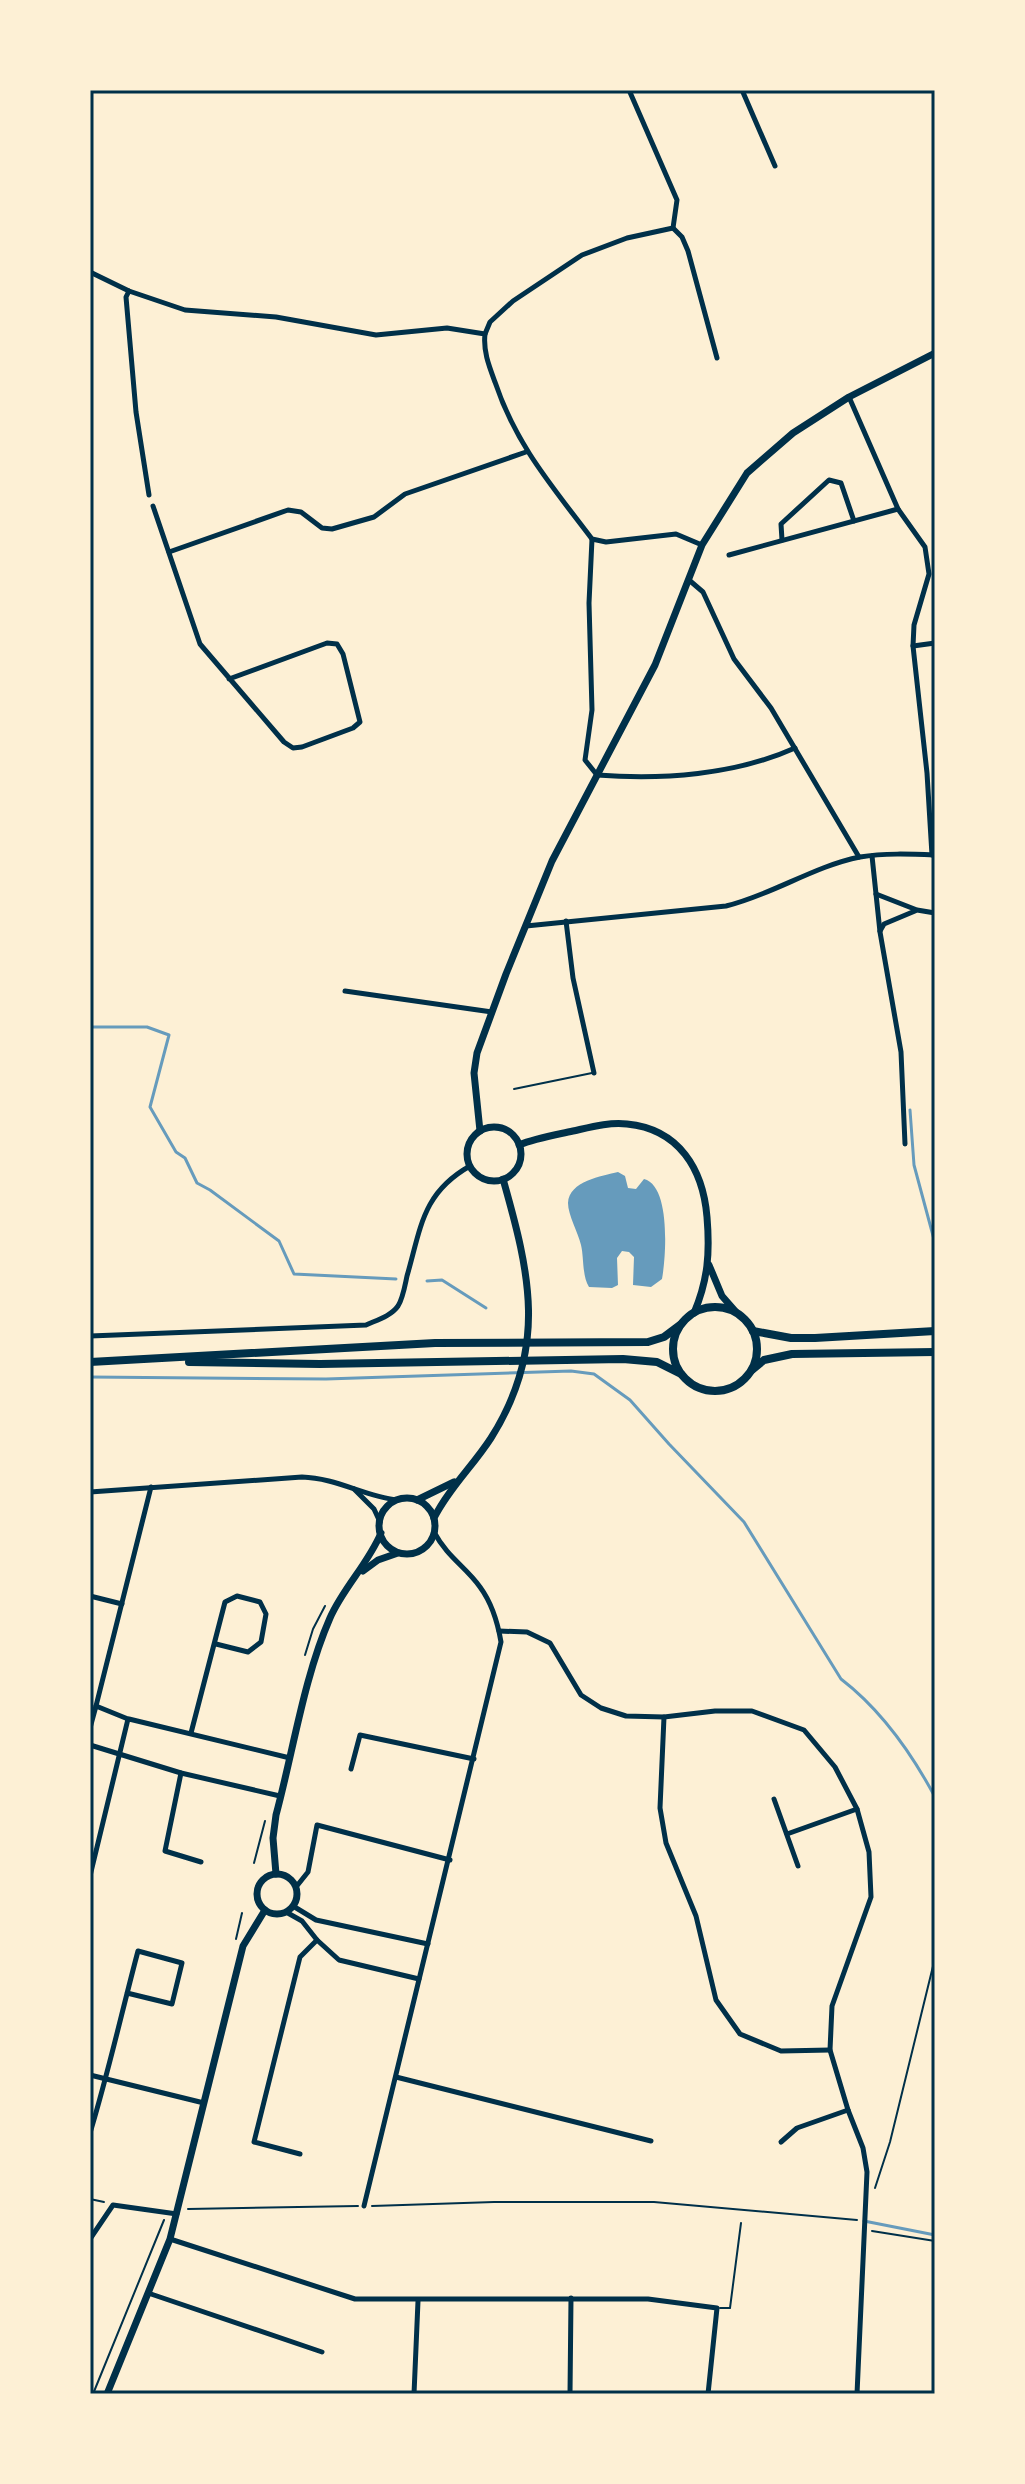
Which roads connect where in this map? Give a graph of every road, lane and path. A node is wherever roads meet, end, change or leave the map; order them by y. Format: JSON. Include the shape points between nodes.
{"nodes":[{"id":1,"x":629,"y":90,"type":"edge"},
{"id":2,"x":742,"y":90,"type":"edge"},
{"id":3,"x":775,"y":166,"type":"dead end"},
{"id":4,"x":673,"y":228,"type":"junction"},
{"id":5,"x":90,"y":272,"type":"edge"},
{"id":6,"x":129,"y":291,"type":"junction"},
{"id":7,"x":485,"y":334,"type":"junction"},
{"id":8,"x":935,"y":353,"type":"edge"},
{"id":9,"x":717,"y":358,"type":"dead end"},
{"id":10,"x":849,"y":397,"type":"junction"},
{"id":11,"x":526,"y":452,"type":"junction"},
{"id":12,"x":149,"y":495,"type":"dead end"},
{"id":13,"x":153,"y":506,"type":"dead end"},
{"id":14,"x":898,"y":509,"type":"junction"},
{"id":15,"x":854,"y":521,"type":"junction"},
{"id":16,"x":592,"y":539,"type":"junction"},
{"id":17,"x":782,"y":540,"type":"junction"},
{"id":18,"x":702,"y":545,"type":"junction"},
{"id":19,"x":169,"y":552,"type":"junction"},
{"id":20,"x":729,"y":555,"type":"dead end"},
{"id":21,"x":687,"y":579,"type":"junction"},
{"id":22,"x":935,"y":643,"type":"edge"},
{"id":23,"x":913,"y":646,"type":"junction"},
{"id":24,"x":229,"y":679,"type":"junction"},
{"id":25,"x":795,"y":748,"type":"junction"},
{"id":26,"x":597,"y":775,"type":"junction"},
{"id":27,"x":934,"y":855,"type":"edge"},
{"id":28,"x":872,"y":856,"type":"junction"},
{"id":29,"x":859,"y":857,"type":"junction"},
{"id":30,"x":876,"y":894,"type":"junction"},
{"id":31,"x":917,"y":910,"type":"junction"},
{"id":32,"x":935,"y":913,"type":"edge"},
{"id":33,"x":566,"y":921,"type":"junction"},
{"id":34,"x":526,"y":926,"type":"junction"},
{"id":35,"x":880,"y":932,"type":"junction"},
{"id":36,"x":345,"y":991,"type":"dead end"},
{"id":37,"x":493,"y":1012,"type":"junction"},
{"id":38,"x":594,"y":1073,"type":"joint"},
{"id":39,"x":514,"y":1089,"type":"dead end"},
{"id":40,"x":480,"y":1131,"type":"junction"},
{"id":41,"x":905,"y":1144,"type":"dead end"},
{"id":42,"x":519,"y":1145,"type":"junction"},
{"id":43,"x":470,"y":1166,"type":"junction"},
{"id":44,"x":503,"y":1179,"type":"junction"},
{"id":45,"x":709,"y":1265,"type":"junction"},
{"id":46,"x":736,"y":1312,"type":"junction"},
{"id":47,"x":694,"y":1313,"type":"junction"},
{"id":48,"x":680,"y":1325,"type":"junction"},
{"id":49,"x":753,"y":1331,"type":"junction"},
{"id":50,"x":935,"y":1331,"type":"edge"},
{"id":51,"x":90,"y":1336,"type":"edge"},
{"id":52,"x":935,"y":1352,"type":"edge"},
{"id":53,"x":149,"y":1360,"type":"junction"},
{"id":54,"x":90,"y":1362,"type":"edge"},
{"id":55,"x":751,"y":1370,"type":"junction"},
{"id":56,"x":681,"y":1374,"type":"junction"},
{"id":57,"x":460,"y":1478,"type":"junction"},
{"id":58,"x":346,"y":1485,"type":"junction"},
{"id":59,"x":151,"y":1487,"type":"junction"},
{"id":60,"x":90,"y":1492,"type":"edge"},
{"id":61,"x":397,"y":1500,"type":"junction"},
{"id":62,"x":417,"y":1500,"type":"junction"},
{"id":63,"x":434,"y":1518,"type":"junction"},
{"id":64,"x":380,"y":1522,"type":"junction"},
{"id":65,"x":434,"y":1532,"type":"junction"},
{"id":66,"x":381,"y":1533,"type":"junction"},
{"id":67,"x":400,"y":1552,"type":"junction"},
{"id":68,"x":353,"y":1581,"type":"junction"},
{"id":69,"x":90,"y":1596,"type":"edge"},
{"id":70,"x":122,"y":1604,"type":"junction"},
{"id":71,"x":499,"y":1631,"type":"junction"},
{"id":72,"x":216,"y":1644,"type":"junction"},
{"id":73,"x":96,"y":1706,"type":"junction"},
{"id":74,"x":664,"y":1717,"type":"junction"},
{"id":75,"x":128,"y":1719,"type":"junction"},
{"id":76,"x":90,"y":1728,"type":"edge"},
{"id":77,"x":191,"y":1733,"type":"junction"},
{"id":78,"x":90,"y":1745,"type":"edge"},
{"id":79,"x":121,"y":1755,"type":"junction"},
{"id":80,"x":291,"y":1759,"type":"junction"},
{"id":81,"x":474,"y":1759,"type":"junction"},
{"id":82,"x":351,"y":1769,"type":"dead end"},
{"id":83,"x":181,"y":1773,"type":"junction"},
{"id":84,"x":281,"y":1796,"type":"junction"},
{"id":85,"x":774,"y":1799,"type":"dead end"},
{"id":86,"x":857,"y":1809,"type":"junction"},
{"id":87,"x":787,"y":1834,"type":"junction"},
{"id":88,"x":92,"y":1856,"type":"edge"},
{"id":89,"x":450,"y":1860,"type":"junction"},
{"id":90,"x":201,"y":1862,"type":"dead end"},
{"id":91,"x":798,"y":1866,"type":"dead end"},
{"id":92,"x":276,"y":1874,"type":"junction"},
{"id":93,"x":90,"y":1876,"type":"edge"},
{"id":94,"x":296,"y":1887,"type":"junction"},
{"id":95,"x":293,"y":1906,"type":"junction"},
{"id":96,"x":265,"y":1910,"type":"junction"},
{"id":97,"x":286,"y":1912,"type":"junction"},
{"id":98,"x":242,"y":1913,"type":"dead end"},
{"id":99,"x":317,"y":1940,"type":"junction"},
{"id":100,"x":235,"y":1942,"type":"dead end"},
{"id":101,"x":428,"y":1944,"type":"junction"},
{"id":102,"x":935,"y":1958,"type":"edge"},
{"id":103,"x":420,"y":1979,"type":"junction"},
{"id":104,"x":127,"y":1993,"type":"junction"},
{"id":105,"x":830,"y":2050,"type":"junction"},
{"id":106,"x":90,"y":2075,"type":"edge"},
{"id":107,"x":396,"y":2077,"type":"junction"},
{"id":108,"x":104,"y":2079,"type":"junction"},
{"id":109,"x":205,"y":2104,"type":"junction"},
{"id":110,"x":848,"y":2110,"type":"junction"},
{"id":111,"x":90,"y":2133,"type":"edge"},
{"id":112,"x":651,"y":2141,"type":"dead end"},
{"id":113,"x":781,"y":2142,"type":"dead end"},
{"id":114,"x":300,"y":2154,"type":"dead end"},
{"id":115,"x":873,"y":2195,"type":"dead end"},
{"id":116,"x":90,"y":2199,"type":"edge"},
{"id":117,"x":113,"y":2205,"type":"junction"},
{"id":118,"x":364,"y":2206,"type":"junction"},
{"id":119,"x":178,"y":2211,"type":"junction"},
{"id":120,"x":167,"y":2212,"type":"junction"},
{"id":121,"x":864,"y":2221,"type":"junction"},
{"id":122,"x":741,"y":2223,"type":"dead end"},
{"id":123,"x":863,"y":2230,"type":"junction"},
{"id":124,"x":90,"y":2239,"type":"edge"},
{"id":125,"x":170,"y":2239,"type":"junction"},
{"id":126,"x":935,"y":2241,"type":"edge"},
{"id":127,"x":148,"y":2293,"type":"junction"},
{"id":128,"x":571,"y":2298,"type":"junction"},
{"id":129,"x":418,"y":2301,"type":"junction"},
{"id":130,"x":717,"y":2308,"type":"junction"},
{"id":131,"x":322,"y":2352,"type":"dead end"},
{"id":132,"x":93,"y":2394,"type":"edge"},
{"id":133,"x":107,"y":2394,"type":"edge"},
{"id":134,"x":414,"y":2394,"type":"edge"},
{"id":135,"x":570,"y":2394,"type":"edge"},
{"id":136,"x":708,"y":2394,"type":"edge"},
{"id":137,"x":857,"y":2394,"type":"edge"}],
"edges":[{"from":1,"to":4,"type":"street","via":[[677,200]]},
{"from":2,"to":3,"type":"street"},
{"from":4,"to":7,"type":"street","via":[[582,255],[513,301]]},
{"from":4,"to":9,"type":"street","via":[[688,251]]},
{"from":5,"to":6,"type":"street"},
{"from":6,"to":7,"type":"street","via":[[185,310],[276,317],[376,335],[447,328]]},
{"from":6,"to":12,"type":"street","via":[[136,412]]},
{"from":7,"to":11,"type":"street","via":[[485,354],[504,409]]},
{"from":8,"to":10,"type":"main road"},
{"from":10,"to":14,"type":"street"},
{"from":10,"to":18,"type":"main road","via":[[793,433],[747,473]]},
{"from":11,"to":16,"type":"street"},
{"from":11,"to":19,"type":"street","via":[[405,494],[374,517],[332,529],[288,510]]},
{"from":13,"to":19,"type":"street"},
{"from":14,"to":15,"type":"street"},
{"from":14,"to":23,"type":"street","via":[[925,547],[929,574]]},
{"from":15,"to":17,"type":"street"},
{"from":15,"to":17,"type":"street","via":[[841,483],[829,480],[781,524]]},
{"from":16,"to":18,"type":"street","via":[[676,534]]},
{"from":16,"to":26,"type":"street","via":[[592,710],[585,760]]},
{"from":17,"to":20,"type":"street"},
{"from":18,"to":21,"type":"main road"},
{"from":19,"to":24,"type":"street","via":[[200,644]]},
{"from":21,"to":25,"type":"street","via":[[703,592],[734,659]]},
{"from":21,"to":26,"type":"main road","via":[[655,665]]},
{"from":22,"to":23,"type":"street"},
{"from":23,"to":27,"type":"street"},
{"from":24,"to":24,"type":"street","via":[[293,748],[360,722],[337,644],[327,643]]},
{"from":25,"to":26,"type":"street","via":[[731,767],[670,776]]},
{"from":25,"to":29,"type":"street"},
{"from":26,"to":34,"type":"main road","via":[[552,861]]},
{"from":27,"to":28,"type":"street"},
{"from":28,"to":29,"type":"street"},
{"from":28,"to":30,"type":"street"},
{"from":29,"to":33,"type":"street","via":[[726,906]]},
{"from":30,"to":31,"type":"street"},
{"from":30,"to":35,"type":"street"},
{"from":31,"to":32,"type":"street"},
{"from":31,"to":35,"type":"street","via":[[884,924]]},
{"from":33,"to":34,"type":"street"},
{"from":33,"to":38,"type":"street"},
{"from":34,"to":37,"type":"main road"},
{"from":35,"to":41,"type":"street","via":[[901,1052]]},
{"from":36,"to":37,"type":"street"},
{"from":37,"to":40,"type":"main road","via":[[474,1073]]},
{"from":38,"to":39,"type":"lane"},
{"from":40,"to":42,"type":"main road","via":[[503,1129]]},
{"from":40,"to":43,"type":"main road","via":[[467,1150]]},
{"from":42,"to":44,"type":"main road","via":[[520,1162]]},
{"from":42,"to":45,"type":"main road","via":[[617,1124],[647,1127],[674,1141],[702,1185]]},
{"from":43,"to":44,"type":"main road","via":[[480,1178]]},
{"from":43,"to":51,"type":"street","via":[[433,1197],[399,1305],[384,1317],[366,1325]]},
{"from":44,"to":57,"type":"main road","via":[[524,1256],[526,1349],[515,1391],[489,1441]]},
{"from":45,"to":46,"type":"main road","via":[[722,1296]]},
{"from":45,"to":47,"type":"main road"},
{"from":46,"to":47,"type":"main road","via":[[710,1307]]},
{"from":46,"to":49,"type":"main road"},
{"from":47,"to":48,"type":"main road"},
{"from":48,"to":53,"type":"main road","via":[[648,1342],[435,1343]]},
{"from":48,"to":56,"type":"main road","via":[[673,1348]]},
{"from":49,"to":50,"type":"main road","via":[[815,1338]]},
{"from":49,"to":55,"type":"main road","via":[[757,1344]]},
{"from":52,"to":55,"type":"main road","via":[[792,1354],[764,1360]]},
{"from":53,"to":54,"type":"main road"},
{"from":53,"to":56,"type":"main road","via":[[320,1364],[623,1359],[657,1362]]},
{"from":55,"to":56,"type":"main road","via":[[742,1381],[717,1391],[703,1389]]},
{"from":57,"to":62,"type":"main road"},
{"from":57,"to":63,"type":"main road"},
{"from":58,"to":59,"type":"street","via":[[302,1477]]},
{"from":58,"to":61,"type":"street"},
{"from":58,"to":64,"type":"street","via":[[370,1504]]},
{"from":59,"to":60,"type":"street"},
{"from":59,"to":70,"type":"street"},
{"from":61,"to":62,"type":"main road"},
{"from":61,"to":64,"type":"main road"},
{"from":62,"to":63,"type":"main road"},
{"from":63,"to":65,"type":"main road"},
{"from":64,"to":66,"type":"main road"},
{"from":65,"to":67,"type":"main road","via":[[421,1549]]},
{"from":65,"to":71,"type":"street","via":[[481,1587]]},
{"from":66,"to":67,"type":"main road"},
{"from":66,"to":68,"type":"main road"},
{"from":67,"to":68,"type":"main road","via":[[378,1560]]},
{"from":68,"to":80,"type":"main road","via":[[330,1618],[316,1658]]},
{"from":69,"to":70,"type":"street"},
{"from":70,"to":73,"type":"street"},
{"from":71,"to":74,"type":"street","via":[[527,1632],[550,1643],[581,1695],[601,1708],[626,1716]]},
{"from":71,"to":81,"type":"street","via":[[501,1642]]},
{"from":72,"to":72,"type":"street","via":[[225,1602],[237,1596],[260,1602],[266,1614],[261,1642],[248,1652]]},
{"from":72,"to":77,"type":"street"},
{"from":73,"to":75,"type":"street"},
{"from":73,"to":76,"type":"street"},
{"from":74,"to":86,"type":"street","via":[[752,1711],[804,1730],[835,1767]]},
{"from":74,"to":105,"type":"street","via":[[660,1808],[666,1843],[696,1916],[716,2000],[740,2034],[781,2051]]},
{"from":75,"to":77,"type":"street"},
{"from":75,"to":79,"type":"street"},
{"from":77,"to":80,"type":"street"},
{"from":78,"to":79,"type":"street"},
{"from":79,"to":83,"type":"street"},
{"from":79,"to":88,"type":"street"},
{"from":80,"to":84,"type":"main road"},
{"from":81,"to":82,"type":"street","via":[[360,1735]]},
{"from":81,"to":89,"type":"street"},
{"from":83,"to":84,"type":"street"},
{"from":83,"to":90,"type":"street","via":[[165,1851]]},
{"from":84,"to":92,"type":"main road","via":[[273,1838]]},
{"from":85,"to":87,"type":"street"},
{"from":86,"to":87,"type":"street"},
{"from":86,"to":105,"type":"street","via":[[869,1852],[871,1897],[832,2006]]},
{"from":87,"to":91,"type":"street"},
{"from":88,"to":93,"type":"street"},
{"from":89,"to":94,"type":"street","via":[[317,1825],[308,1872]]},
{"from":89,"to":101,"type":"street"},
{"from":92,"to":94,"type":"main road","via":[[288,1877]]},
{"from":92,"to":96,"type":"main road","via":[[263,1879],[257,1891]]},
{"from":94,"to":95,"type":"main road"},
{"from":95,"to":97,"type":"main road"},
{"from":95,"to":101,"type":"street","via":[[316,1920]]},
{"from":96,"to":97,"type":"main road"},
{"from":96,"to":109,"type":"main road","via":[[243,1946]]},
{"from":97,"to":99,"type":"street","via":[[302,1921]]},
{"from":98,"to":100,"type":"path"},
{"from":99,"to":103,"type":"street","via":[[339,1960]]},
{"from":99,"to":114,"type":"street","via":[[300,1957],[254,2142]]},
{"from":101,"to":103,"type":"street"},
{"from":102,"to":115,"type":"path"},
{"from":103,"to":107,"type":"street"},
{"from":104,"to":104,"type":"street","via":[[172,2004],[182,1963],[138,1951]]},
{"from":104,"to":108,"type":"street"},
{"from":105,"to":110,"type":"street"},
{"from":106,"to":108,"type":"street"},
{"from":107,"to":112,"type":"street"},
{"from":107,"to":118,"type":"street"},
{"from":108,"to":109,"type":"street"},
{"from":108,"to":111,"type":"street"},
{"from":109,"to":119,"type":"main road"},
{"from":110,"to":113,"type":"street","via":[[797,2128]]},
{"from":110,"to":121,"type":"street","via":[[867,2172]]},
{"from":116,"to":117,"type":"path"},
{"from":117,"to":120,"type":"street"},
{"from":117,"to":124,"type":"street"},
{"from":118,"to":119,"type":"path"},
{"from":118,"to":121,"type":"path","via":[[654,2202]]},
{"from":119,"to":120,"type":"street"},
{"from":119,"to":125,"type":"main road"},
{"from":120,"to":132,"type":"path"},
{"from":121,"to":123,"type":"street"},
{"from":122,"to":130,"type":"lane","via":[[730,2308]]},
{"from":123,"to":126,"type":"path"},
{"from":123,"to":137,"type":"street"},
{"from":125,"to":127,"type":"main road"},
{"from":125,"to":129,"type":"street","via":[[355,2299]]},
{"from":127,"to":131,"type":"street"},
{"from":127,"to":133,"type":"main road"},
{"from":128,"to":129,"type":"street"},
{"from":128,"to":130,"type":"street","via":[[648,2299]]},
{"from":128,"to":135,"type":"street"},
{"from":129,"to":134,"type":"street"},
{"from":130,"to":136,"type":"street"}]}
